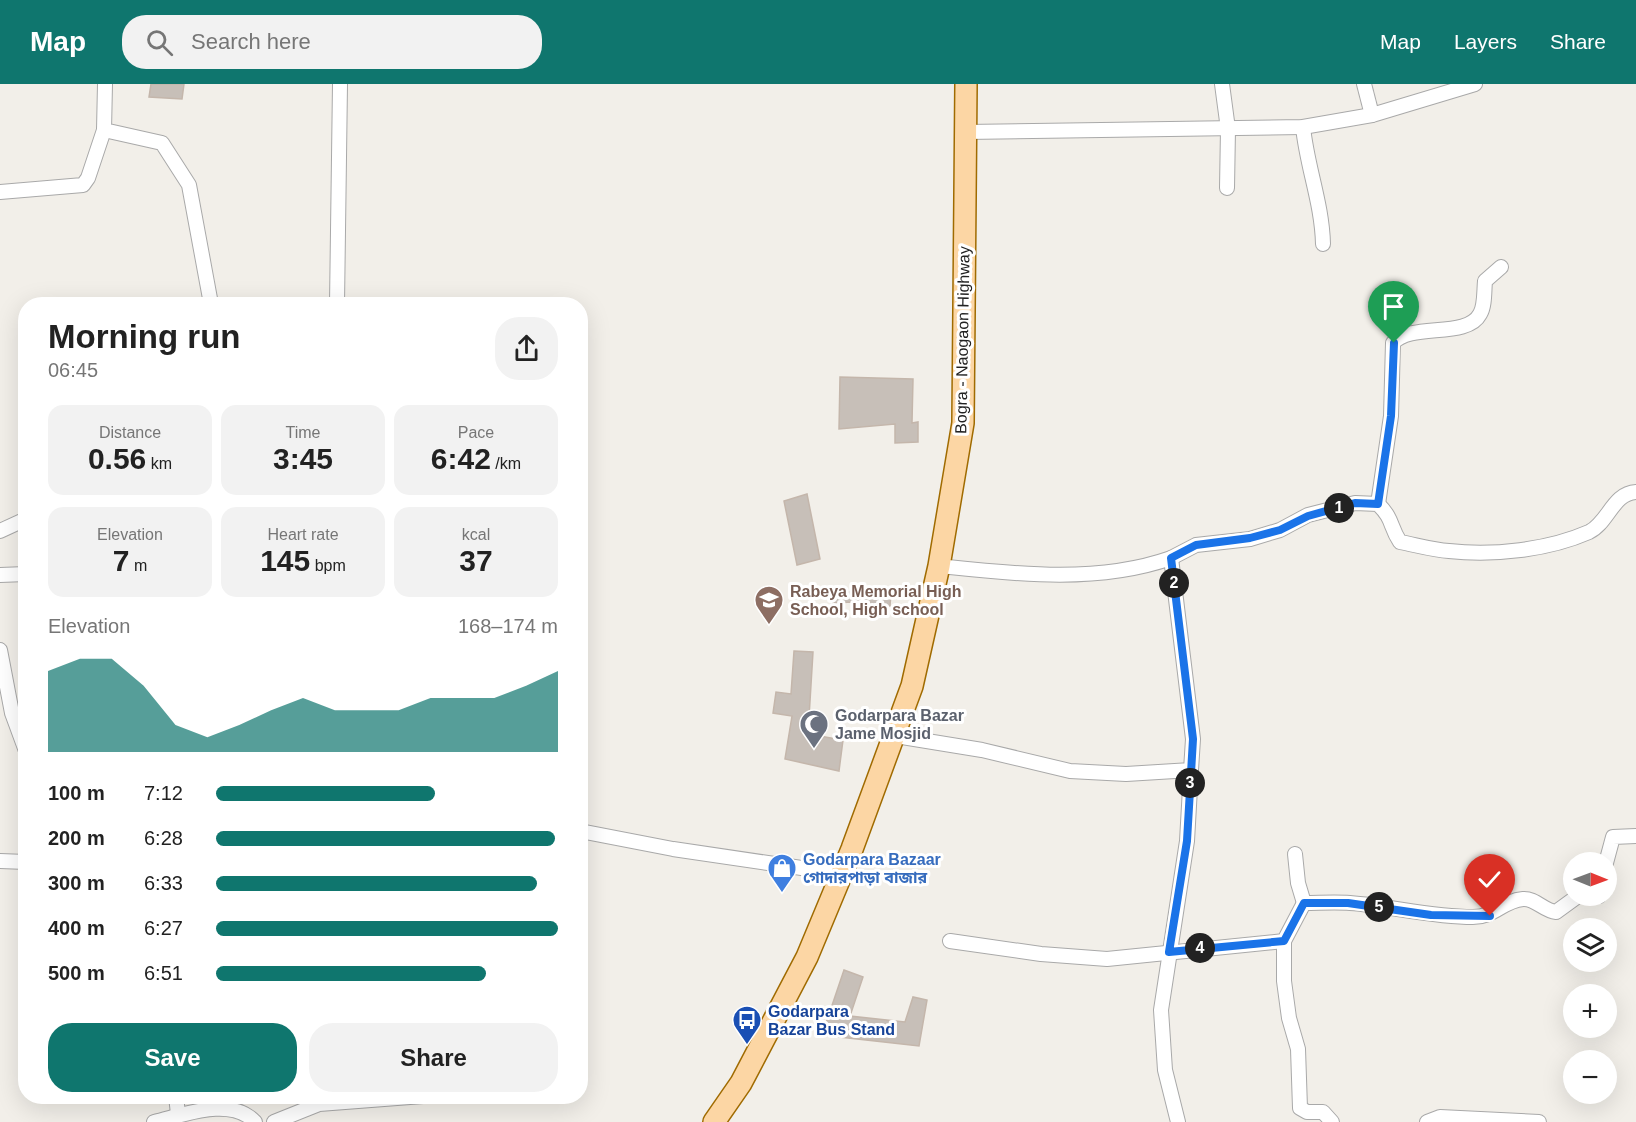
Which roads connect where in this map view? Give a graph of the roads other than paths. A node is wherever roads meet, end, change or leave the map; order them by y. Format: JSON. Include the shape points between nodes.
{"nodes":[{"id":1,"x":105,"y":84,"type":"edge"},
{"id":2,"x":340,"y":84,"type":"edge"},
{"id":3,"x":966,"y":84,"type":"edge"},
{"id":4,"x":1222,"y":84,"type":"edge"},
{"id":5,"x":1364,"y":84,"type":"edge"},
{"id":6,"x":1475,"y":84,"type":"edge"},
{"id":7,"x":1372,"y":115,"type":"junction"},
{"id":8,"x":1303,"y":127,"type":"junction"},
{"id":9,"x":1228,"y":129,"type":"junction"},
{"id":10,"x":104,"y":130,"type":"junction"},
{"id":11,"x":966,"y":132,"type":"junction"},
{"id":12,"x":1227,"y":188,"type":"dead end"},
{"id":13,"x":0,"y":192,"type":"edge"},
{"id":14,"x":1323,"y":244,"type":"dead end"},
{"id":15,"x":1501,"y":267,"type":"dead end"},
{"id":16,"x":210,"y":297,"type":"edge"},
{"id":17,"x":338,"y":297,"type":"edge"},
{"id":18,"x":1636,"y":492,"type":"edge"},
{"id":19,"x":1378,"y":504,"type":"junction"},
{"id":20,"x":18,"y":523,"type":"edge"},
{"id":21,"x":0,"y":531,"type":"edge"},
{"id":22,"x":1171,"y":558,"type":"junction"},
{"id":23,"x":939,"y":566,"type":"junction"},
{"id":24,"x":0,"y":574,"type":"edge"},
{"id":25,"x":18,"y":574,"type":"edge"},
{"id":26,"x":0,"y":650,"type":"edge"},
{"id":27,"x":18,"y":730,"type":"edge"},
{"id":28,"x":896,"y":736,"type":"junction"},
{"id":29,"x":1191,"y":770,"type":"junction"},
{"id":30,"x":588,"y":833,"type":"edge"},
{"id":31,"x":1636,"y":836,"type":"edge"},
{"id":32,"x":1609,"y":852,"type":"edge"},
{"id":33,"x":1295,"y":854,"type":"dead end"},
{"id":34,"x":0,"y":861,"type":"edge"},
{"id":35,"x":18,"y":862,"type":"edge"},
{"id":36,"x":842,"y":874,"type":"junction"},
{"id":37,"x":1304,"y":903,"type":"junction"},
{"id":38,"x":1564,"y":906,"type":"edge"},
{"id":39,"x":950,"y":941,"type":"dead end"},
{"id":40,"x":1284,"y":941,"type":"junction"},
{"id":41,"x":1169,"y":952,"type":"junction"},
{"id":42,"x":177,"y":1104,"type":"edge"},
{"id":43,"x":319,"y":1104,"type":"edge"},
{"id":44,"x":178,"y":1114,"type":"junction"},
{"id":45,"x":154,"y":1122,"type":"edge"},
{"id":46,"x":255,"y":1122,"type":"edge"},
{"id":47,"x":274,"y":1122,"type":"edge"},
{"id":48,"x":714,"y":1122,"type":"edge"},
{"id":49,"x":1178,"y":1122,"type":"edge"},
{"id":50,"x":1332,"y":1122,"type":"edge"},
{"id":51,"x":1427,"y":1122,"type":"edge"},
{"id":52,"x":1539,"y":1122,"type":"edge"}],
"edges":[{"from":1,"to":10,"type":"street"},
{"from":2,"to":17,"type":"street"},
{"from":3,"to":11,"type":"main road","name":"Bogra - Naogaon Highway"},
{"from":4,"to":9,"type":"street"},
{"from":5,"to":7,"type":"street"},
{"from":6,"to":7,"type":"street"},
{"from":7,"to":8,"type":"street"},
{"from":8,"to":9,"type":"street"},
{"from":8,"to":14,"type":"street","via":[[1306,155],[1320,202]]},
{"from":9,"to":11,"type":"street"},
{"from":9,"to":12,"type":"street"},
{"from":10,"to":13,"type":"street","via":[[83,185]]},
{"from":10,"to":16,"type":"street","via":[[162,143],[189,185]]},
{"from":11,"to":23,"type":"main road","name":"Bogra - Naogaon Highway","via":[[963,423]]},
{"from":15,"to":19,"type":"street","via":[[1485,281],[1481,313],[1474,322],[1434,332],[1408,333],[1394,343],[1391,416]]},
{"from":18,"to":19,"type":"street","via":[[1618,500],[1590,532],[1516,550],[1449,551],[1400,542],[1390,516]]},
{"from":19,"to":22,"type":"street","via":[[1355,503],[1250,538],[1196,545]]},
{"from":20,"to":21,"type":"street"},
{"from":22,"to":23,"type":"street","via":[[1139,569],[1094,574],[1014,574]]},
{"from":22,"to":29,"type":"street","via":[[1193,739]]},
{"from":23,"to":28,"type":"main road","name":"Bogra - Naogaon Highway","via":[[912,686]]},
{"from":24,"to":25,"type":"street"},
{"from":26,"to":27,"type":"street"},
{"from":28,"to":29,"type":"street","via":[[982,750],[1070,771],[1126,774]]},
{"from":28,"to":36,"type":"main road","name":"Bogra - Naogaon Highway"},
{"from":29,"to":41,"type":"street","via":[[1187,841]]},
{"from":30,"to":36,"type":"street"},
{"from":31,"to":32,"type":"street","via":[[1613,837]]},
{"from":33,"to":37,"type":"street"},
{"from":34,"to":35,"type":"street"},
{"from":36,"to":48,"type":"main road","name":"Bogra - Naogaon Highway","via":[[807,957],[741,1083]]},
{"from":37,"to":38,"type":"street","via":[[1348,903],[1473,917],[1490,916],[1503,904],[1525,898],[1548,911],[1556,912]]},
{"from":37,"to":40,"type":"street"},
{"from":39,"to":41,"type":"street","via":[[1107,959]]},
{"from":40,"to":41,"type":"street"},
{"from":40,"to":50,"type":"street","via":[[1284,981],[1300,1067],[1300,1108],[1323,1112]]},
{"from":41,"to":49,"type":"street","via":[[1161,1010],[1165,1070]]},
{"from":42,"to":44,"type":"street"},
{"from":43,"to":47,"type":"street"},
{"from":44,"to":45,"type":"street"},
{"from":44,"to":46,"type":"street","via":[[234,1108]]},
{"from":51,"to":52,"type":"street","via":[[1440,1118]]}]}
